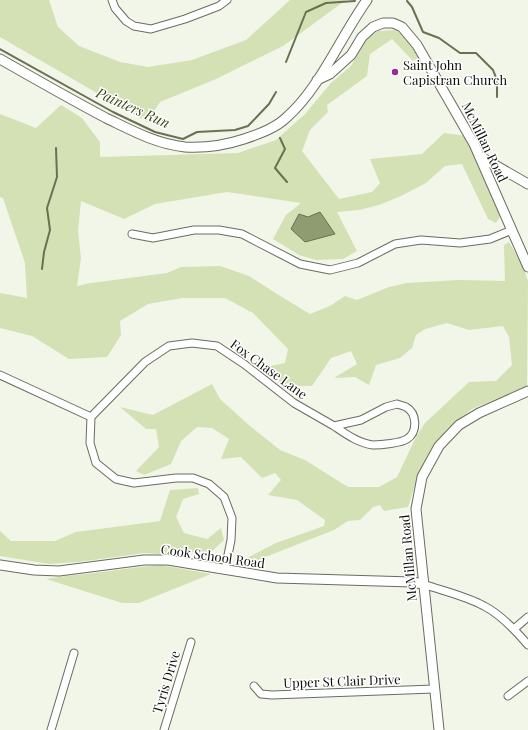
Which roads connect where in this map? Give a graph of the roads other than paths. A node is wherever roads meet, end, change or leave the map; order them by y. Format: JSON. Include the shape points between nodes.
{"nodes":[{"id":1,"x":112,"y":0,"type":"edge"},
{"id":2,"x":227,"y":0,"type":"edge"},
{"id":3,"x":367,"y":0,"type":"edge"},
{"id":4,"x":0,"y":59,"type":"edge"},
{"id":5,"x":317,"y":80,"type":"junction"},
{"id":6,"x":481,"y":157,"type":"junction"},
{"id":7,"x":528,"y":184,"type":"edge"},
{"id":8,"x":512,"y":230,"type":"junction"},
{"id":9,"x":132,"y":234,"type":"dead end"},
{"id":10,"x":528,"y":267,"type":"edge"},
{"id":11,"x":0,"y":375,"type":"edge"},
{"id":12,"x":528,"y":391,"type":"edge"},
{"id":13,"x":91,"y":417,"type":"junction"},
{"id":14,"x":334,"y":426,"type":"junction"},
{"id":15,"x":0,"y":565,"type":"edge"},
{"id":16,"x":225,"y":570,"type":"junction"},
{"id":17,"x":423,"y":584,"type":"junction"},
{"id":18,"x":528,"y":617,"type":"edge"},
{"id":19,"x":514,"y":629,"type":"junction"},
{"id":20,"x":191,"y":642,"type":"dead end"},
{"id":21,"x":528,"y":645,"type":"edge"},
{"id":22,"x":74,"y":653,"type":"dead end"},
{"id":23,"x":528,"y":681,"type":"edge"},
{"id":24,"x":254,"y":686,"type":"dead end"},
{"id":25,"x":434,"y":689,"type":"junction"},
{"id":26,"x":508,"y":696,"type":"dead end"},
{"id":27,"x":51,"y":730,"type":"edge"},
{"id":28,"x":164,"y":730,"type":"edge"},
{"id":29,"x":439,"y":730,"type":"edge"}],
"edges":[{"from":1,"to":2,"type":"street","via":[[126,21],[134,26],[151,29],[185,19],[219,6]]},
{"from":3,"to":5,"type":"street"},
{"from":4,"to":5,"type":"street","via":[[89,109],[152,140],[185,147],[212,146],[260,134],[286,118]]},
{"from":5,"to":6,"type":"street","name":"McMillan Road","via":[[330,74],[351,55],[362,37],[373,27],[393,22],[402,27],[417,46]]},
{"from":6,"to":7,"type":"street"},
{"from":6,"to":8,"type":"street","name":"McMillan Road"},
{"from":8,"to":9,"type":"street","via":[[490,239],[460,243],[421,240],[395,244],[358,263],[330,270],[300,264],[242,234],[219,230],[194,230],[153,238]]},
{"from":8,"to":10,"type":"street","name":"McMillan Road"},
{"from":11,"to":13,"type":"street"},
{"from":12,"to":17,"type":"street","name":"McMillan Road","via":[[459,425],[439,446],[422,477],[416,509]]},
{"from":13,"to":14,"type":"street","name":"Fox Chase Lane","via":[[146,362],[170,346],[192,343],[217,346],[294,403]]},
{"from":13,"to":16,"type":"street","via":[[90,444],[96,463],[116,479],[134,483],[193,478],[208,484],[224,497],[232,518],[232,540]]},
{"from":14,"to":14,"type":"street","name":"Fox Chase Lane","via":[[361,420],[397,404],[407,407],[415,421],[414,430],[407,439],[374,445],[353,439]]},
{"from":15,"to":16,"type":"street","name":"Cook School Road","via":[[59,571],[144,560],[168,560]]},
{"from":16,"to":17,"type":"street","name":"Cook School Road","via":[[277,578]]},
{"from":17,"to":19,"type":"street","via":[[485,606]]},
{"from":17,"to":25,"type":"street","name":"McMillan Road"},
{"from":18,"to":19,"type":"street"},
{"from":19,"to":21,"type":"street"},
{"from":20,"to":28,"type":"street","name":"Tyris Drive"},
{"from":22,"to":27,"type":"street"},
{"from":23,"to":26,"type":"street"},
{"from":24,"to":25,"type":"street","name":"Upper St Clair Drive","via":[[261,694],[272,696]]},
{"from":25,"to":29,"type":"street","name":"McMillan Road"}]}
